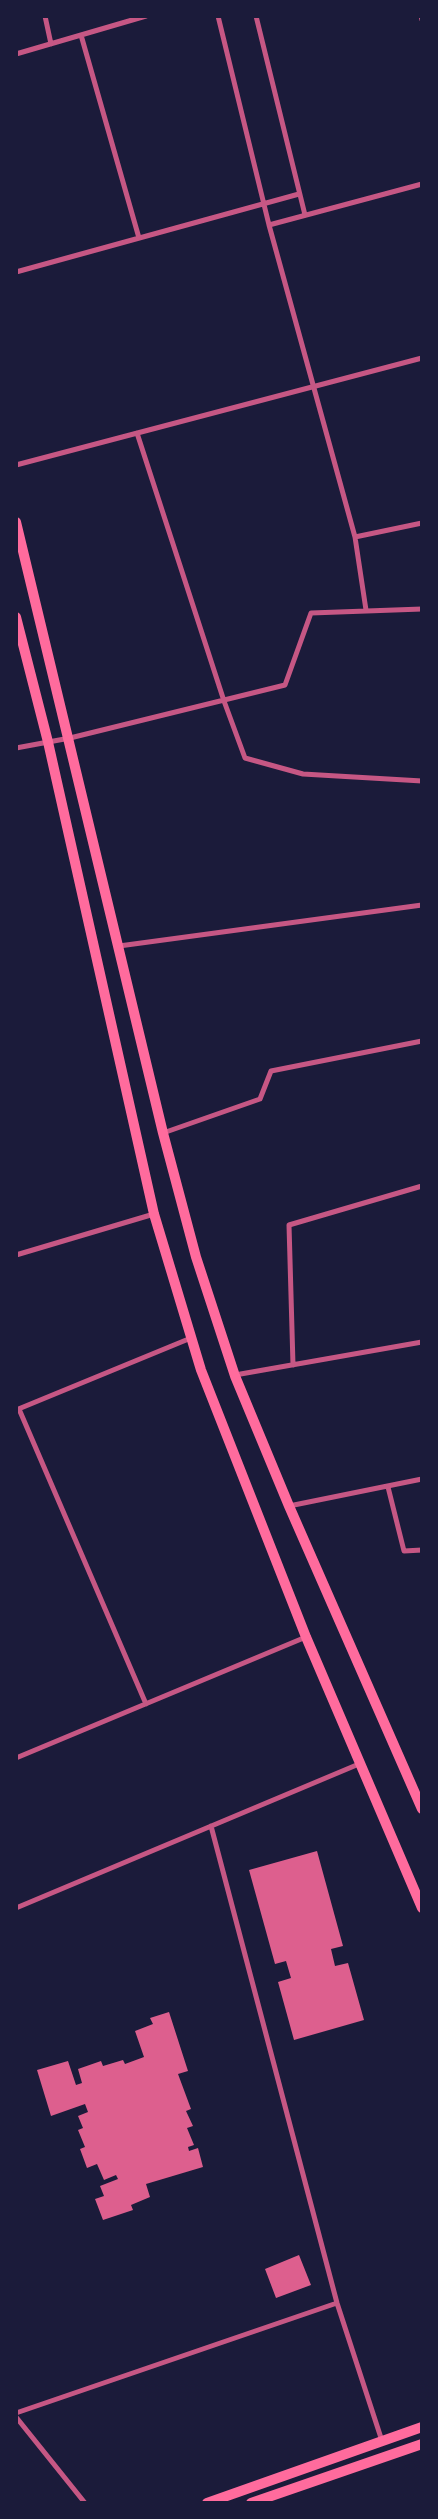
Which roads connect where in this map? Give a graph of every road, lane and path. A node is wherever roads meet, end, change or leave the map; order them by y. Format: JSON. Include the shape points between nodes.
{"nodes":[{"id":1,"x":45,"y":16,"type":"edge"},
{"id":2,"x":146,"y":16,"type":"edge"},
{"id":3,"x":218,"y":16,"type":"edge"},
{"id":4,"x":256,"y":16,"type":"edge"},
{"id":5,"x":421,"y":16,"type":"edge"},
{"id":6,"x":422,"y":20,"type":"edge"},
{"id":7,"x":82,"y":35,"type":"junction"},
{"id":8,"x":51,"y":44,"type":"junction"},
{"id":9,"x":16,"y":54,"type":"edge"},
{"id":10,"x":422,"y":184,"type":"edge"},
{"id":11,"x":300,"y":194,"type":"junction"},
{"id":12,"x":264,"y":204,"type":"junction"},
{"id":13,"x":304,"y":215,"type":"junction"},
{"id":14,"x":269,"y":225,"type":"junction"},
{"id":15,"x":139,"y":238,"type":"junction"},
{"id":16,"x":16,"y":272,"type":"edge"},
{"id":17,"x":422,"y":358,"type":"edge"},
{"id":18,"x":312,"y":387,"type":"junction"},
{"id":19,"x":137,"y":433,"type":"junction"},
{"id":20,"x":16,"y":465,"type":"edge"},
{"id":21,"x":16,"y":522,"type":"edge"},
{"id":22,"x":422,"y":523,"type":"edge"},
{"id":23,"x":355,"y":537,"type":"junction"},
{"id":24,"x":422,"y":609,"type":"edge"},
{"id":25,"x":366,"y":610,"type":"junction"},
{"id":26,"x":16,"y":616,"type":"edge"},
{"id":27,"x":224,"y":701,"type":"junction"},
{"id":28,"x":70,"y":738,"type":"junction"},
{"id":29,"x":48,"y":742,"type":"junction"},
{"id":30,"x":16,"y":748,"type":"edge"},
{"id":31,"x":422,"y":781,"type":"edge"},
{"id":32,"x":422,"y":905,"type":"edge"},
{"id":33,"x":119,"y":946,"type":"junction"},
{"id":34,"x":422,"y":1041,"type":"edge"},
{"id":35,"x":164,"y":1133,"type":"junction"},
{"id":36,"x":422,"y":1186,"type":"edge"},
{"id":37,"x":154,"y":1214,"type":"junction"},
{"id":38,"x":16,"y":1256,"type":"edge"},
{"id":39,"x":191,"y":1338,"type":"junction"},
{"id":40,"x":422,"y":1342,"type":"edge"},
{"id":41,"x":293,"y":1365,"type":"junction"},
{"id":42,"x":235,"y":1376,"type":"junction"},
{"id":43,"x":18,"y":1410,"type":"edge"},
{"id":44,"x":422,"y":1479,"type":"edge"},
{"id":45,"x":388,"y":1487,"type":"junction"},
{"id":46,"x":289,"y":1506,"type":"junction"},
{"id":47,"x":422,"y":1550,"type":"edge"},
{"id":48,"x":306,"y":1637,"type":"junction"},
{"id":49,"x":146,"y":1704,"type":"junction"},
{"id":50,"x":16,"y":1758,"type":"edge"},
{"id":51,"x":359,"y":1764,"type":"junction"},
{"id":52,"x":422,"y":1808,"type":"edge"},
{"id":53,"x":211,"y":1826,"type":"junction"},
{"id":54,"x":16,"y":1908,"type":"edge"},
{"id":55,"x":422,"y":1908,"type":"edge"},
{"id":56,"x":337,"y":2303,"type":"junction"},
{"id":57,"x":16,"y":2413,"type":"edge"},
{"id":58,"x":16,"y":2417,"type":"edge"},
{"id":59,"x":422,"y":2427,"type":"edge"},
{"id":60,"x":382,"y":2441,"type":"junction"},
{"id":61,"x":422,"y":2444,"type":"edge"},
{"id":62,"x":85,"y":2503,"type":"edge"},
{"id":63,"x":207,"y":2503,"type":"edge"},
{"id":64,"x":251,"y":2503,"type":"edge"}],
"edges":[{"from":1,"to":8,"type":"street"},
{"from":2,"to":7,"type":"street"},
{"from":3,"to":12,"type":"street"},
{"from":4,"to":11,"type":"street"},
{"from":5,"to":6,"type":"street"},
{"from":7,"to":8,"type":"street"},
{"from":7,"to":15,"type":"street"},
{"from":8,"to":9,"type":"street"},
{"from":10,"to":13,"type":"street"},
{"from":11,"to":12,"type":"street"},
{"from":11,"to":13,"type":"street"},
{"from":12,"to":14,"type":"street"},
{"from":12,"to":15,"type":"street"},
{"from":13,"to":14,"type":"street"},
{"from":14,"to":18,"type":"street"},
{"from":15,"to":16,"type":"street"},
{"from":17,"to":18,"type":"street"},
{"from":18,"to":19,"type":"street"},
{"from":18,"to":23,"type":"street"},
{"from":19,"to":20,"type":"street"},
{"from":19,"to":27,"type":"street"},
{"from":21,"to":28,"type":"main road"},
{"from":22,"to":23,"type":"street"},
{"from":23,"to":25,"type":"street"},
{"from":24,"to":25,"type":"street"},
{"from":25,"to":27,"type":"street","via":[[311,613],[285,686]]},
{"from":26,"to":29,"type":"main road"},
{"from":27,"to":28,"type":"street"},
{"from":27,"to":31,"type":"street","via":[[245,758],[303,774]]},
{"from":28,"to":29,"type":"street"},
{"from":28,"to":33,"type":"main road"},
{"from":29,"to":30,"type":"street"},
{"from":29,"to":37,"type":"main road"},
{"from":32,"to":33,"type":"street"},
{"from":33,"to":35,"type":"main road"},
{"from":34,"to":35,"type":"street","via":[[271,1071],[260,1099]]},
{"from":35,"to":42,"type":"main road","via":[[196,1257]]},
{"from":36,"to":41,"type":"street","via":[[289,1225]]},
{"from":37,"to":38,"type":"street"},
{"from":37,"to":39,"type":"main road"},
{"from":39,"to":43,"type":"street"},
{"from":39,"to":48,"type":"main road"},
{"from":40,"to":41,"type":"street"},
{"from":41,"to":42,"type":"street"},
{"from":42,"to":46,"type":"main road"},
{"from":43,"to":49,"type":"street"},
{"from":44,"to":45,"type":"street"},
{"from":45,"to":46,"type":"street"},
{"from":45,"to":47,"type":"street","via":[[404,1551]]},
{"from":46,"to":52,"type":"main road"},
{"from":48,"to":49,"type":"street"},
{"from":48,"to":51,"type":"main road"},
{"from":49,"to":50,"type":"street"},
{"from":51,"to":53,"type":"street"},
{"from":51,"to":55,"type":"main road"},
{"from":53,"to":54,"type":"street"},
{"from":53,"to":56,"type":"street"},
{"from":56,"to":57,"type":"street"},
{"from":56,"to":60,"type":"street"},
{"from":58,"to":62,"type":"street"},
{"from":59,"to":60,"type":"main road"},
{"from":60,"to":63,"type":"main road"},
{"from":61,"to":64,"type":"main road"}]}
